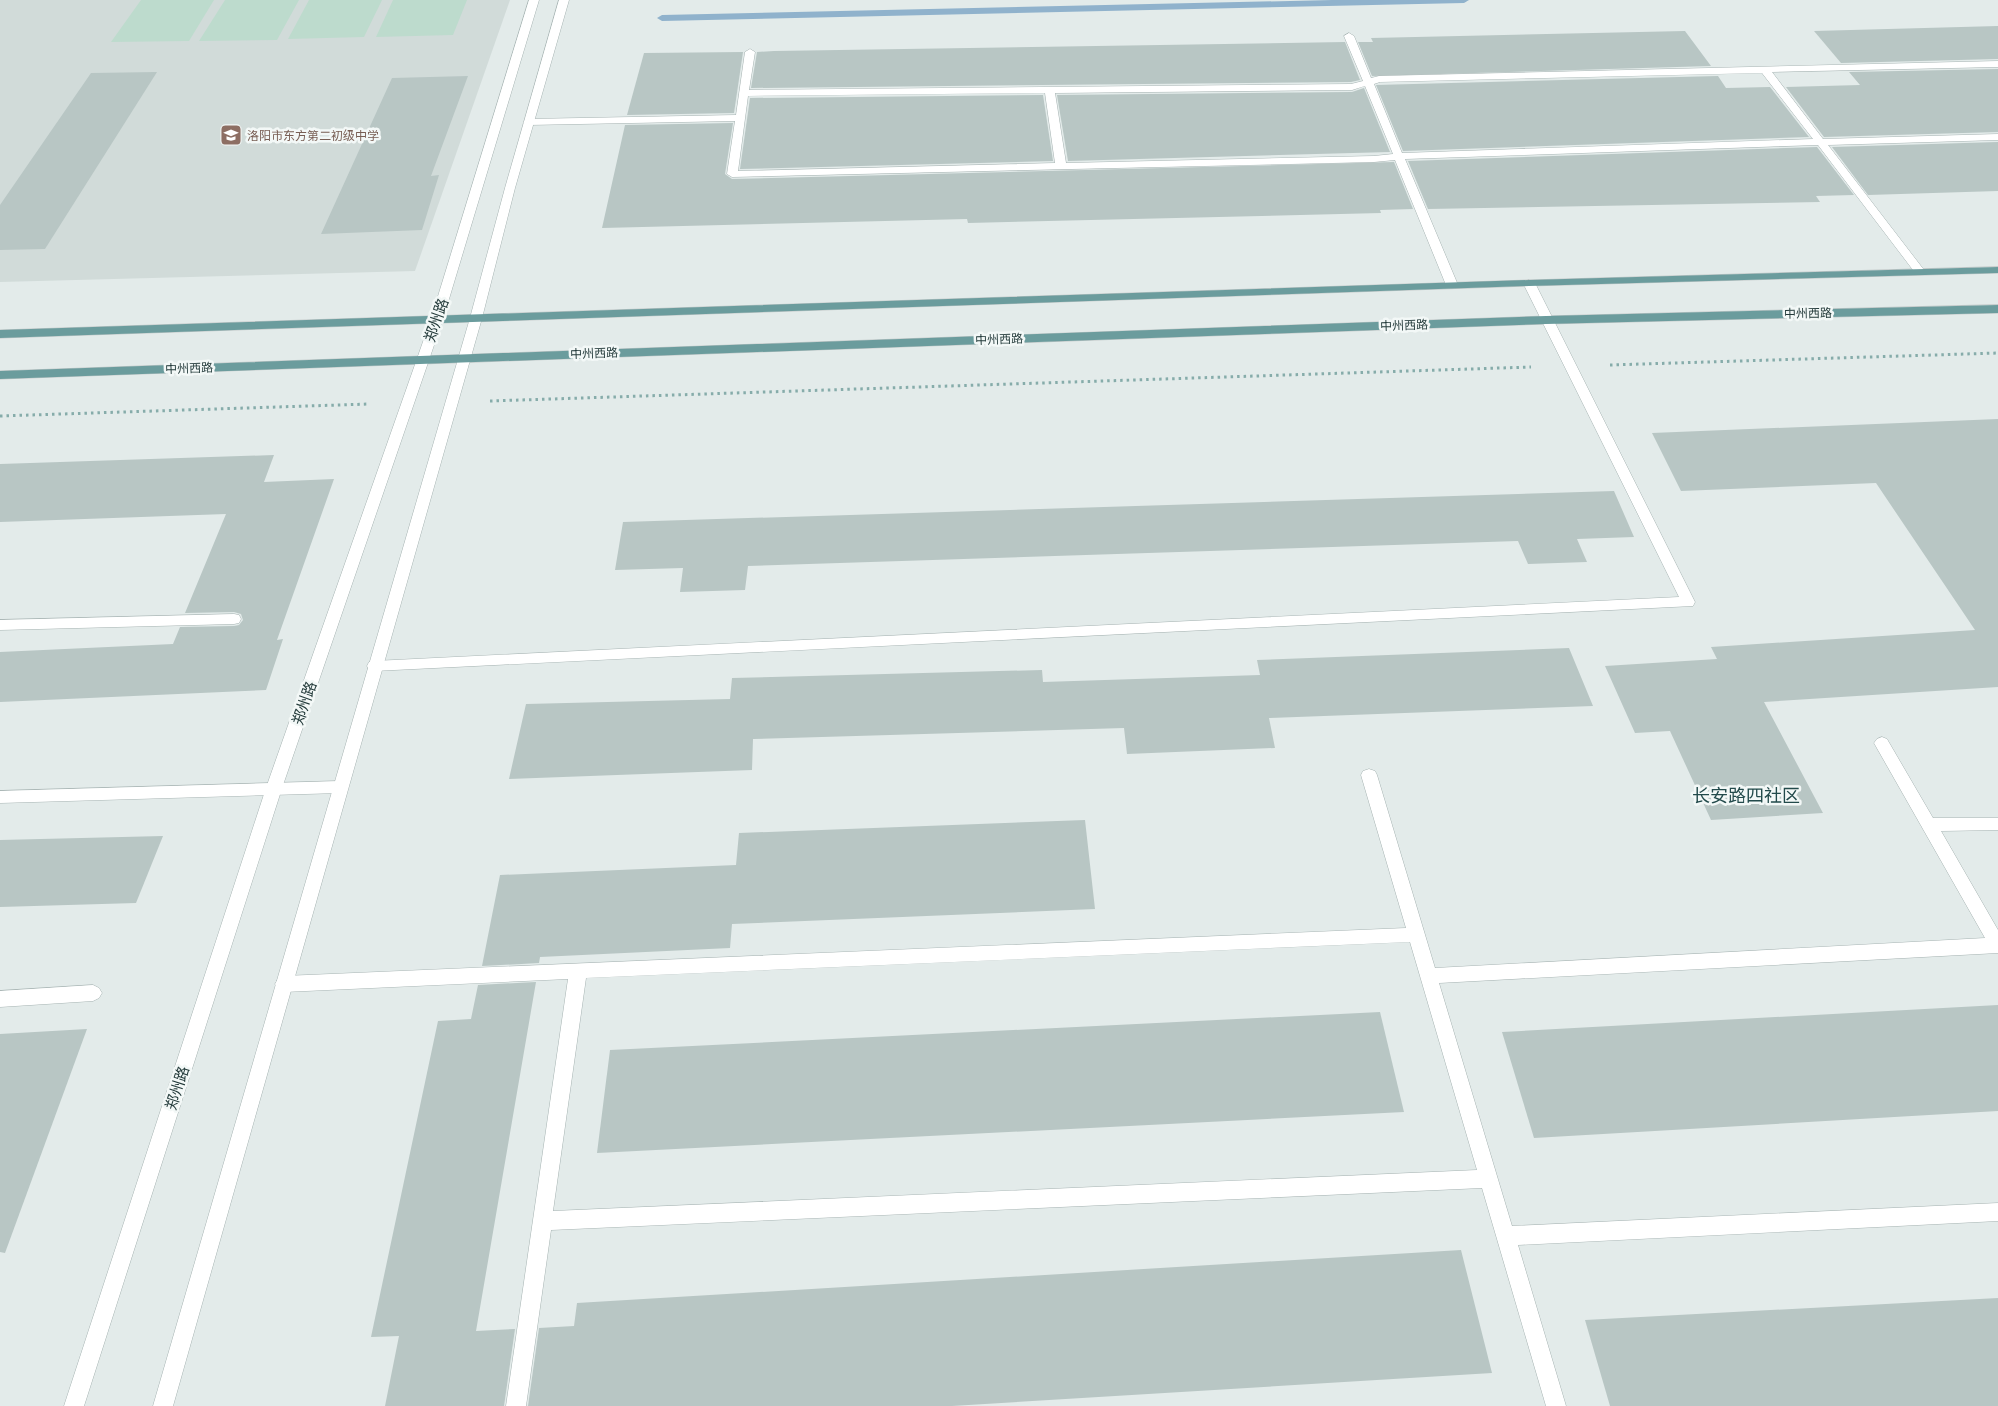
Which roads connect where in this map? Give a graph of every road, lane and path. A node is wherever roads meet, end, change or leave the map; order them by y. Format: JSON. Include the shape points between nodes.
{"nodes":[{"id":1,"x":534,"y":0,"type":"edge"},
{"id":2,"x":564,"y":0,"type":"edge"},
{"id":3,"x":1349,"y":36,"type":"dead end"},
{"id":4,"x":750,"y":52,"type":"dead end"},
{"id":5,"x":1998,"y":64,"type":"edge"},
{"id":6,"x":1765,"y":70,"type":"junction"},
{"id":7,"x":1368,"y":82,"type":"junction"},
{"id":8,"x":1050,"y":90,"type":"junction"},
{"id":9,"x":744,"y":94,"type":"junction"},
{"id":10,"x":740,"y":118,"type":"junction"},
{"id":11,"x":528,"y":122,"type":"junction"},
{"id":12,"x":1998,"y":137,"type":"edge"},
{"id":13,"x":1821,"y":142,"type":"junction"},
{"id":14,"x":1398,"y":157,"type":"junction"},
{"id":15,"x":1061,"y":167,"type":"junction"},
{"id":16,"x":1998,"y":270,"type":"edge"},
{"id":17,"x":1920,"y":272,"type":"junction"},
{"id":18,"x":1529,"y":283,"type":"junction"},
{"id":19,"x":1452,"y":285,"type":"junction"},
{"id":20,"x":1998,"y":309,"type":"edge"},
{"id":21,"x":476,"y":318,"type":"junction"},
{"id":22,"x":437,"y":319,"type":"junction"},
{"id":23,"x":1546,"y":320,"type":"junction"},
{"id":24,"x":0,"y":334,"type":"edge"},
{"id":25,"x":1998,"y":353,"type":"edge"},
{"id":26,"x":464,"y":358,"type":"junction"},
{"id":27,"x":423,"y":359,"type":"junction"},
{"id":28,"x":1570,"y":366,"type":"junction"},
{"id":29,"x":0,"y":375,"type":"edge"},
{"id":30,"x":451,"y":402,"type":"junction"},
{"id":31,"x":408,"y":403,"type":"junction"},
{"id":32,"x":0,"y":416,"type":"edge"},
{"id":33,"x":234,"y":619,"type":"dead end"},
{"id":34,"x":0,"y":625,"type":"edge"},
{"id":35,"x":374,"y":666,"type":"junction"},
{"id":36,"x":1882,"y":743,"type":"dead end"},
{"id":37,"x":1369,"y":775,"type":"dead end"},
{"id":38,"x":340,"y":787,"type":"junction"},
{"id":39,"x":274,"y":788,"type":"junction"},
{"id":40,"x":0,"y":797,"type":"edge"},
{"id":41,"x":1998,"y":824,"type":"edge"},
{"id":42,"x":1928,"y":825,"type":"junction"},
{"id":43,"x":1416,"y":935,"type":"junction"},
{"id":44,"x":1998,"y":946,"type":"edge"},
{"id":45,"x":578,"y":970,"type":"junction"},
{"id":46,"x":1429,"y":976,"type":"junction"},
{"id":47,"x":284,"y":984,"type":"junction"},
{"id":48,"x":93,"y":994,"type":"dead end"},
{"id":49,"x":0,"y":999,"type":"edge"},
{"id":50,"x":1489,"y":1179,"type":"junction"},
{"id":51,"x":1998,"y":1212,"type":"edge"},
{"id":52,"x":542,"y":1221,"type":"junction"},
{"id":53,"x":1506,"y":1236,"type":"junction"},
{"id":54,"x":74,"y":1406,"type":"edge"},
{"id":55,"x":163,"y":1406,"type":"edge"},
{"id":56,"x":516,"y":1406,"type":"edge"},
{"id":57,"x":1556,"y":1406,"type":"edge"}],
"edges":[{"from":1,"to":22,"type":"street","name":"郑州路"},
{"from":2,"to":11,"type":"street"},
{"from":3,"to":7,"type":"street"},
{"from":4,"to":9,"type":"street"},
{"from":5,"to":6,"type":"street"},
{"from":6,"to":7,"type":"street","via":[[1379,79]]},
{"from":6,"to":13,"type":"street"},
{"from":7,"to":8,"type":"street","via":[[1352,87]]},
{"from":7,"to":14,"type":"street"},
{"from":8,"to":9,"type":"street"},
{"from":8,"to":15,"type":"street"},
{"from":9,"to":10,"type":"street"},
{"from":10,"to":11,"type":"street"},
{"from":10,"to":15,"type":"street","via":[[732,174]]},
{"from":11,"to":21,"type":"street"},
{"from":12,"to":13,"type":"street"},
{"from":13,"to":14,"type":"street"},
{"from":13,"to":17,"type":"street"},
{"from":14,"to":15,"type":"street"},
{"from":14,"to":19,"type":"street"},
{"from":16,"to":17,"type":"main road"},
{"from":17,"to":18,"type":"main road"},
{"from":18,"to":19,"type":"main road"},
{"from":18,"to":23,"type":"street"},
{"from":19,"to":21,"type":"main road"},
{"from":20,"to":23,"type":"main road","name":"中州西路"},
{"from":21,"to":22,"type":"main road"},
{"from":21,"to":26,"type":"street"},
{"from":22,"to":24,"type":"main road"},
{"from":22,"to":27,"type":"street","name":"郑州路"},
{"from":23,"to":26,"type":"main road","name":"中州西路"},
{"from":23,"to":28,"type":"street"},
{"from":25,"to":28,"type":"path"},
{"from":26,"to":27,"type":"main road","name":"中州西路"},
{"from":26,"to":30,"type":"street"},
{"from":27,"to":29,"type":"main road","name":"中州西路"},
{"from":27,"to":31,"type":"street","name":"郑州路"},
{"from":28,"to":30,"type":"path"},
{"from":28,"to":35,"type":"street","via":[[1688,602]]},
{"from":30,"to":35,"type":"street"},
{"from":31,"to":32,"type":"path"},
{"from":31,"to":39,"type":"street","name":"郑州路"},
{"from":33,"to":34,"type":"street"},
{"from":35,"to":38,"type":"street"},
{"from":36,"to":42,"type":"street"},
{"from":37,"to":43,"type":"street"},
{"from":38,"to":39,"type":"street"},
{"from":38,"to":47,"type":"street"},
{"from":39,"to":40,"type":"street"},
{"from":39,"to":54,"type":"street","name":"郑州路"},
{"from":41,"to":42,"type":"street"},
{"from":42,"to":44,"type":"street"},
{"from":43,"to":45,"type":"street"},
{"from":43,"to":46,"type":"street"},
{"from":44,"to":46,"type":"street"},
{"from":45,"to":47,"type":"street"},
{"from":45,"to":52,"type":"street"},
{"from":46,"to":50,"type":"street"},
{"from":47,"to":55,"type":"street"},
{"from":48,"to":49,"type":"street"},
{"from":50,"to":52,"type":"street"},
{"from":50,"to":53,"type":"street"},
{"from":51,"to":53,"type":"street"},
{"from":52,"to":56,"type":"street"},
{"from":53,"to":57,"type":"street"}]}
